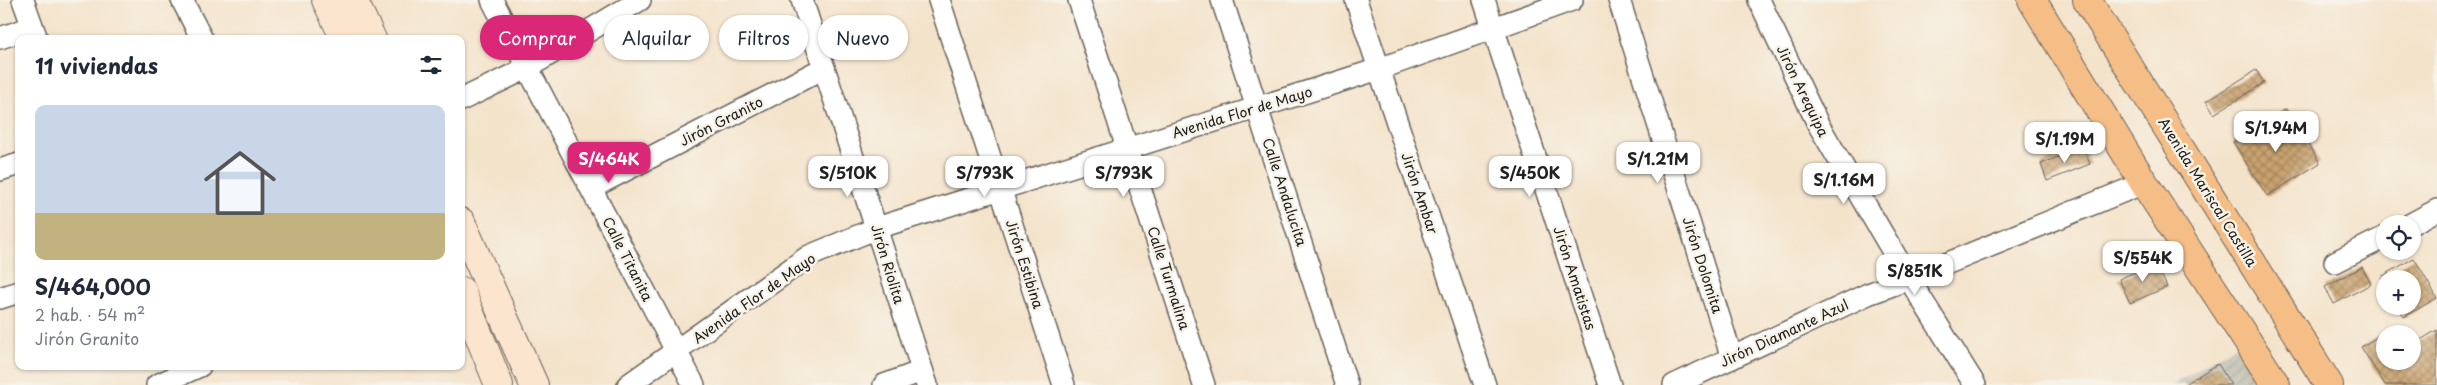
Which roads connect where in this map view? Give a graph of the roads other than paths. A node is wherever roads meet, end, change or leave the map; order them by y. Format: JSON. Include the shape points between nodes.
{"nodes":[{"id":1,"x":23,"y":0,"type":"edge"},
{"id":2,"x":182,"y":0,"type":"edge"},
{"id":3,"x":326,"y":0,"type":"edge"},
{"id":4,"x":353,"y":0,"type":"edge"},
{"id":5,"x":492,"y":0,"type":"edge"},
{"id":6,"x":639,"y":0,"type":"edge"},
{"id":7,"x":802,"y":0,"type":"edge"},
{"id":8,"x":939,"y":0,"type":"edge"},
{"id":9,"x":1079,"y":0,"type":"edge"},
{"id":10,"x":1222,"y":0,"type":"edge"},
{"id":11,"x":1356,"y":0,"type":"edge"},
{"id":12,"x":1484,"y":0,"type":"edge"},
{"id":13,"x":1572,"y":0,"type":"edge"},
{"id":14,"x":1619,"y":0,"type":"edge"},
{"id":15,"x":1759,"y":0,"type":"edge"},
{"id":16,"x":2032,"y":0,"type":"edge"},
{"id":17,"x":2087,"y":0,"type":"edge"},
{"id":18,"x":1494,"y":30,"type":"junction"},
{"id":19,"x":35,"y":33,"type":"edge"},
{"id":20,"x":21,"y":35,"type":"edge"},
{"id":21,"x":200,"y":35,"type":"edge"},
{"id":22,"x":343,"y":35,"type":"edge"},
{"id":23,"x":370,"y":35,"type":"edge"},
{"id":24,"x":15,"y":36,"type":"edge"},
{"id":25,"x":0,"y":38,"type":"edge"},
{"id":26,"x":528,"y":68,"type":"junction"},
{"id":27,"x":824,"y":68,"type":"junction"},
{"id":28,"x":1379,"y":69,"type":"junction"},
{"id":29,"x":465,"y":98,"type":"edge"},
{"id":30,"x":1258,"y":106,"type":"junction"},
{"id":31,"x":1126,"y":148,"type":"junction"},
{"id":32,"x":15,"y":165,"type":"edge"},
{"id":33,"x":0,"y":170,"type":"edge"},
{"id":34,"x":2144,"y":183,"type":"junction"},
{"id":35,"x":591,"y":188,"type":"junction"},
{"id":36,"x":1002,"y":190,"type":"junction"},
{"id":37,"x":2437,"y":210,"type":"edge"},
{"id":38,"x":2421,"y":219,"type":"edge"},
{"id":39,"x":877,"y":228,"type":"junction"},
{"id":40,"x":465,"y":233,"type":"edge"},
{"id":41,"x":2376,"y":242,"type":"edge"},
{"id":42,"x":2335,"y":262,"type":"dead end"},
{"id":43,"x":1909,"y":279,"type":"junction"},
{"id":44,"x":15,"y":293,"type":"edge"},
{"id":45,"x":0,"y":298,"type":"edge"},
{"id":46,"x":465,"y":301,"type":"edge"},
{"id":47,"x":676,"y":352,"type":"junction"},
{"id":48,"x":1732,"y":358,"type":"junction"},
{"id":49,"x":191,"y":370,"type":"edge"},
{"id":50,"x":924,"y":378,"type":"edge"},
{"id":51,"x":157,"y":385,"type":"edge"},
{"id":52,"x":499,"y":385,"type":"edge"},
{"id":53,"x":534,"y":385,"type":"edge"},
{"id":54,"x":628,"y":385,"type":"edge"},
{"id":55,"x":694,"y":385,"type":"edge"},
{"id":56,"x":884,"y":385,"type":"edge"},
{"id":57,"x":1064,"y":385,"type":"edge"},
{"id":58,"x":1204,"y":385,"type":"edge"},
{"id":59,"x":1347,"y":385,"type":"edge"},
{"id":60,"x":1485,"y":385,"type":"edge"},
{"id":61,"x":1610,"y":385,"type":"edge"},
{"id":62,"x":1674,"y":385,"type":"edge"},
{"id":63,"x":1975,"y":385,"type":"edge"},
{"id":64,"x":2276,"y":385,"type":"edge"},
{"id":65,"x":2329,"y":385,"type":"edge"}],
"edges":[{"from":1,"to":19,"type":"street"},
{"from":2,"to":21,"type":"street"},
{"from":3,"to":22,"type":"main road"},
{"from":4,"to":23,"type":"main road"},
{"from":5,"to":26,"type":"street","name":"Calle Titanita"},
{"from":6,"to":26,"type":"street"},
{"from":7,"to":27,"type":"street","name":"Jirón Riolita"},
{"from":8,"to":36,"type":"street","name":"Jirón Estibina"},
{"from":9,"to":31,"type":"street","name":"Calle Turmalina"},
{"from":10,"to":30,"type":"street","name":"Calle Andalucita"},
{"from":11,"to":28,"type":"street","name":"Jirón Ambar"},
{"from":12,"to":18,"type":"street","name":"Jirón Amatistas"},
{"from":13,"to":18,"type":"street","name":"Avenida Flor de Mayo"},
{"from":14,"to":48,"type":"street","name":"Jirón Dolomita"},
{"from":15,"to":43,"type":"street","name":"Jirón Arequipa","via":[[1818,124]]},
{"from":16,"to":34,"type":"highway"},
{"from":17,"to":65,"type":"highway","name":"Avenida Mariscal Castilla"},
{"from":18,"to":28,"type":"street","name":"Avenida Flor de Mayo"},
{"from":18,"to":61,"type":"street","name":"Jirón Amatistas"},
{"from":19,"to":20,"type":"street"},
{"from":24,"to":25,"type":"street"},
{"from":26,"to":29,"type":"street"},
{"from":26,"to":35,"type":"street","name":"Calle Titanita"},
{"from":27,"to":35,"type":"street","name":"Jirón Granito"},
{"from":27,"to":39,"type":"street","name":"Jirón Riolita"},
{"from":28,"to":30,"type":"street","name":"Avenida Flor de Mayo"},
{"from":28,"to":60,"type":"street","name":"Jirón Ambar"},
{"from":30,"to":31,"type":"street","name":"Avenida Flor de Mayo"},
{"from":30,"to":59,"type":"street","name":"Calle Andalucita"},
{"from":31,"to":36,"type":"street","name":"Avenida Flor de Mayo"},
{"from":31,"to":58,"type":"street","name":"Calle Turmalina"},
{"from":32,"to":33,"type":"street"},
{"from":34,"to":43,"type":"street","name":"Jirón Diamante Azul"},
{"from":34,"to":64,"type":"highway"},
{"from":35,"to":47,"type":"street","name":"Calle Titanita"},
{"from":36,"to":39,"type":"street","name":"Avenida Flor de Mayo"},
{"from":36,"to":57,"type":"street","name":"Jirón Estibina"},
{"from":37,"to":38,"type":"street"},
{"from":39,"to":47,"type":"street","name":"Avenida Flor de Mayo","via":[[809,256]]},
{"from":39,"to":50,"type":"street","name":"Jirón Riolita"},
{"from":40,"to":53,"type":"main road"},
{"from":41,"to":42,"type":"street"},
{"from":43,"to":48,"type":"street","name":"Jirón Diamante Azul","via":[[1868,294]]},
{"from":43,"to":63,"type":"street","name":"Jirón Arequipa"},
{"from":44,"to":45,"type":"street"},
{"from":46,"to":52,"type":"main road"},
{"from":47,"to":54,"type":"street","name":"Avenida Flor de Mayo"},
{"from":47,"to":55,"type":"street","name":"Calle Titanita"},
{"from":48,"to":62,"type":"street","name":"Jirón Diamante Azul"},
{"from":49,"to":51,"type":"street"},
{"from":50,"to":56,"type":"street"}]}
